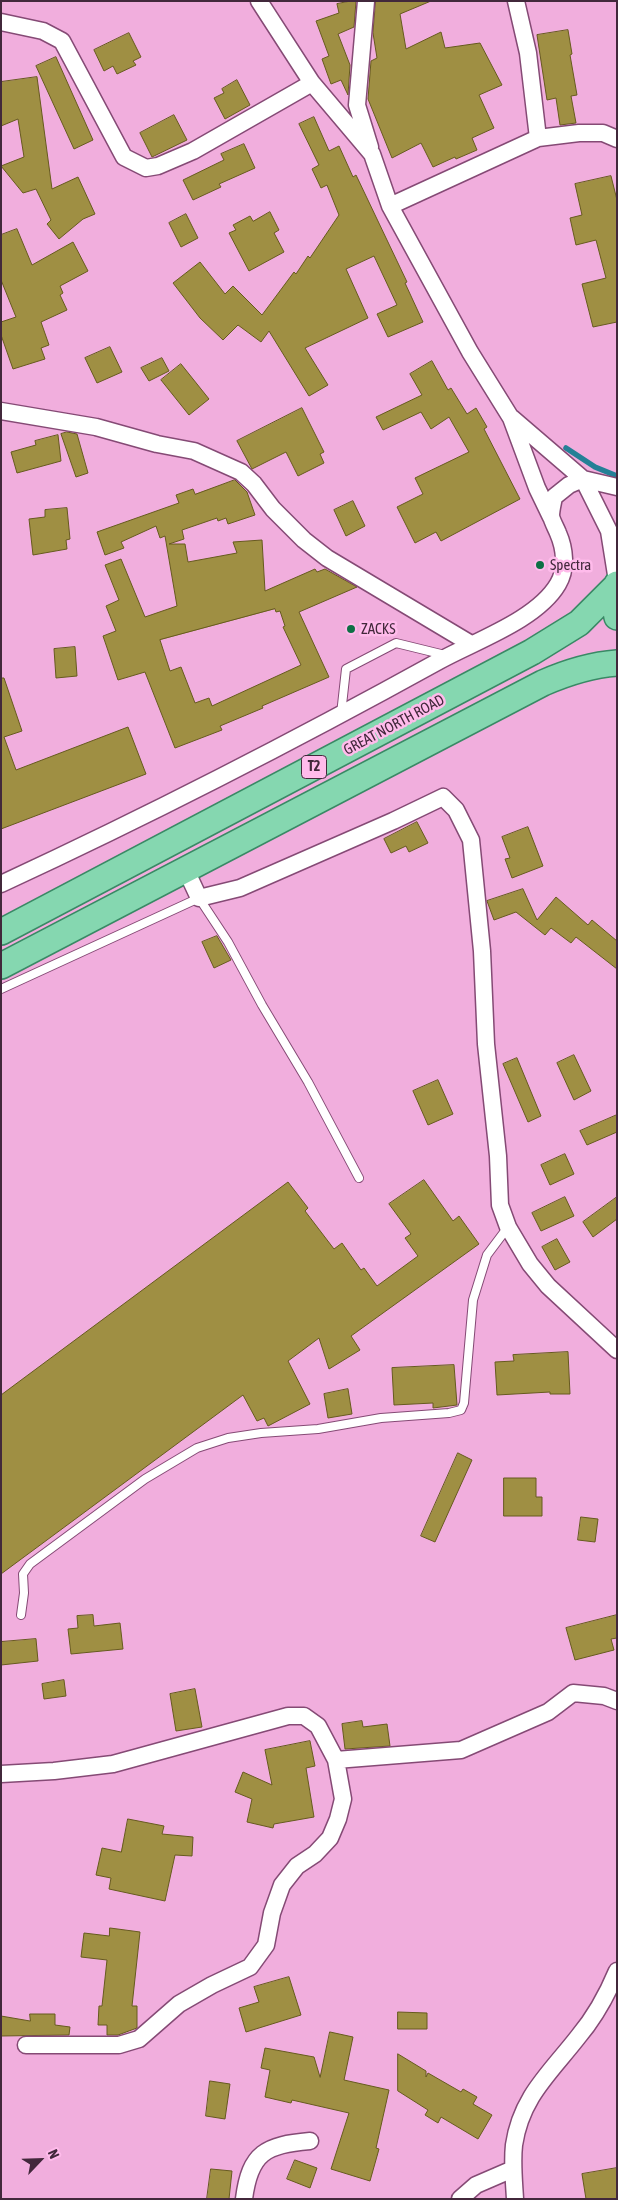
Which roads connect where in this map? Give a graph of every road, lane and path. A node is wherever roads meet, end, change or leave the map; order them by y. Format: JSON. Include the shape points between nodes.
{"nodes":[{"id":1,"x":258,"y":1,"type":"edge"},
{"id":2,"x":366,"y":1,"type":"edge"},
{"id":3,"x":516,"y":1,"type":"edge"},
{"id":4,"x":1,"y":22,"type":"edge"},
{"id":5,"x":312,"y":83,"type":"junction"},
{"id":6,"x":538,"y":138,"type":"junction"},
{"id":7,"x":617,"y":139,"type":"edge"},
{"id":8,"x":372,"y":154,"type":"junction"},
{"id":9,"x":390,"y":206,"type":"junction"},
{"id":10,"x":1,"y":411,"type":"edge"},
{"id":11,"x":511,"y":418,"type":"junction"},
{"id":12,"x":583,"y":479,"type":"junction"},
{"id":13,"x":617,"y":487,"type":"edge"},
{"id":14,"x":551,"y":517,"type":"junction"},
{"id":15,"x":617,"y":584,"type":"edge"},
{"id":16,"x":617,"y":617,"type":"edge"},
{"id":17,"x":471,"y":644,"type":"junction"},
{"id":18,"x":448,"y":656,"type":"junction"},
{"id":19,"x":617,"y":663,"type":"edge"},
{"id":20,"x":341,"y":716,"type":"junction"},
{"id":21,"x":185,"y":868,"type":"junction"},
{"id":22,"x":1,"y":884,"type":"edge"},
{"id":23,"x":199,"y":898,"type":"junction"},
{"id":24,"x":1,"y":932,"type":"edge"},
{"id":25,"x":1,"y":966,"type":"edge"},
{"id":26,"x":1,"y":989,"type":"edge"},
{"id":27,"x":359,"y":1178,"type":"dead end"},
{"id":28,"x":508,"y":1227,"type":"junction"},
{"id":29,"x":617,"y":1350,"type":"edge"},
{"id":30,"x":21,"y":1615,"type":"dead end"},
{"id":31,"x":617,"y":1701,"type":"edge"},
{"id":32,"x":336,"y":1760,"type":"junction"},
{"id":33,"x":1,"y":1774,"type":"edge"},
{"id":34,"x":617,"y":1971,"type":"edge"},
{"id":35,"x":26,"y":2045,"type":"dead end"},
{"id":36,"x":310,"y":2141,"type":"dead end"},
{"id":37,"x":513,"y":2169,"type":"junction"},
{"id":38,"x":244,"y":2199,"type":"edge"},
{"id":39,"x":460,"y":2199,"type":"edge"},
{"id":40,"x":515,"y":2199,"type":"edge"}],
"edges":[{"from":1,"to":5,"type":"street"},
{"from":2,"to":8,"type":"street","via":[[357,105]]},
{"from":3,"to":6,"type":"street","via":[[528,53]]},
{"from":4,"to":5,"type":"street","via":[[43,31],[62,40],[124,157],[146,168],[193,151]]},
{"from":5,"to":8,"type":"street"},
{"from":6,"to":7,"type":"street","via":[[603,133]]},
{"from":6,"to":9,"type":"street"},
{"from":8,"to":9,"type":"street"},
{"from":9,"to":11,"type":"street","via":[[470,352]]},
{"from":10,"to":17,"type":"street","via":[[96,427],[194,452],[241,472],[304,540],[327,558]]},
{"from":11,"to":12,"type":"street"},
{"from":11,"to":14,"type":"street"},
{"from":12,"to":13,"type":"street"},
{"from":12,"to":14,"type":"street","via":[[554,497]]},
{"from":12,"to":15,"type":"street","via":[[609,531]]},
{"from":14,"to":17,"type":"street","via":[[564,546],[559,583],[528,616]]},
{"from":15,"to":16,"type":"main road","via":[[614,601]]},
{"from":15,"to":24,"type":"main road","name":"GREAT NORTH ROAD","number":"T2","via":[[578,623],[532,652]]},
{"from":17,"to":18,"type":"street"},
{"from":18,"to":20,"type":"street"},
{"from":18,"to":20,"type":"lane","via":[[396,643],[346,670]]},
{"from":19,"to":21,"type":"main road","name":"GREAT NORTH ROAD","number":"T2","via":[[569,672],[543,683]]},
{"from":20,"to":22,"type":"street","via":[[90,843]]},
{"from":21,"to":23,"type":"street"},
{"from":21,"to":25,"type":"main road","name":"GREAT NORTH ROAD","number":"T2"},
{"from":23,"to":26,"type":"lane"},
{"from":23,"to":27,"type":"lane","via":[[228,942]]},
{"from":23,"to":28,"type":"street","via":[[240,888],[443,797],[456,810],[471,840],[500,1205]]},
{"from":28,"to":29,"type":"street","via":[[530,1264],[548,1286]]},
{"from":28,"to":30,"type":"lane","via":[[487,1255],[473,1300],[461,1410],[318,1429],[261,1433],[228,1438],[197,1448],[146,1480],[30,1564],[23,1574]]},
{"from":31,"to":32,"type":"street","via":[[604,1696],[573,1693],[548,1712],[461,1750]]},
{"from":32,"to":33,"type":"street","via":[[318,1726],[304,1716],[288,1716],[113,1764]]},
{"from":32,"to":35,"type":"street","via":[[343,1799],[338,1819],[330,1838],[297,1866],[282,1886],[272,1913],[266,1945],[250,1967],[179,2004],[140,2039],[119,2045]]},
{"from":34,"to":37,"type":"street","via":[[600,2006],[538,2084],[525,2109],[514,2144]]},
{"from":36,"to":38,"type":"street","via":[[287,2143],[256,2158],[247,2176]]},
{"from":37,"to":39,"type":"street","via":[[476,2185]]},
{"from":37,"to":40,"type":"street"}]}
